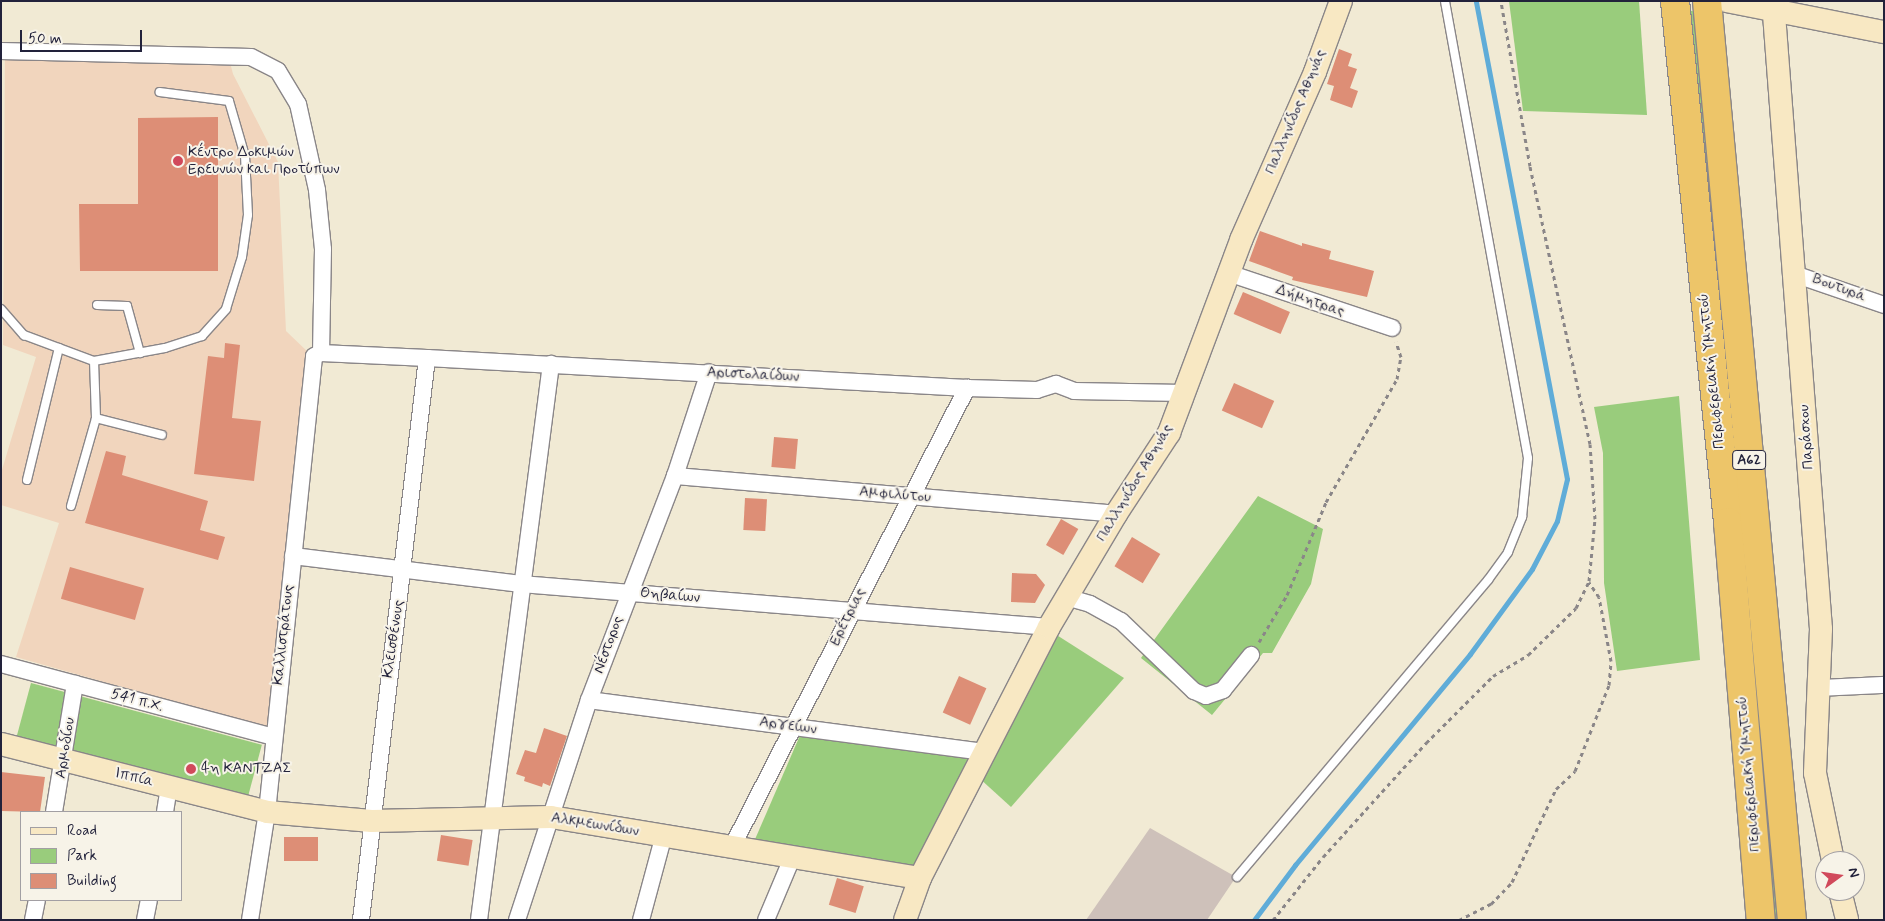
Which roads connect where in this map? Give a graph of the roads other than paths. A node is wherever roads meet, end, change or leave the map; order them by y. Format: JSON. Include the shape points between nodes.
{"nodes":[{"id":1,"x":1341,"y":1,"type":"edge"},
{"id":2,"x":1445,"y":1,"type":"edge"},
{"id":3,"x":1675,"y":1,"type":"edge"},
{"id":4,"x":1707,"y":1,"type":"edge"},
{"id":5,"x":1727,"y":1,"type":"edge"},
{"id":6,"x":1774,"y":6,"type":"edge"},
{"id":7,"x":1884,"y":32,"type":"edge"},
{"id":8,"x":1,"y":51,"type":"edge"},
{"id":9,"x":160,"y":92,"type":"dead end"},
{"id":10,"x":1228,"y":273,"type":"junction"},
{"id":11,"x":1794,"y":274,"type":"junction"},
{"id":12,"x":97,"y":305,"type":"dead end"},
{"id":13,"x":1884,"y":305,"type":"edge"},
{"id":14,"x":1,"y":309,"type":"edge"},
{"id":15,"x":1392,"y":328,"type":"road end"},
{"id":16,"x":59,"y":348,"type":"junction"},
{"id":17,"x":140,"y":352,"type":"junction"},
{"id":18,"x":321,"y":353,"type":"junction"},
{"id":19,"x":427,"y":358,"type":"junction"},
{"id":20,"x":94,"y":361,"type":"junction"},
{"id":21,"x":551,"y":364,"type":"junction"},
{"id":22,"x":710,"y":372,"type":"junction"},
{"id":23,"x":967,"y":388,"type":"junction"},
{"id":24,"x":1184,"y":393,"type":"junction"},
{"id":25,"x":96,"y":418,"type":"junction"},
{"id":26,"x":162,"y":435,"type":"dead end"},
{"id":27,"x":675,"y":476,"type":"junction"},
{"id":28,"x":27,"y":480,"type":"dead end"},
{"id":29,"x":910,"y":496,"type":"junction"},
{"id":30,"x":71,"y":506,"type":"dead end"},
{"id":31,"x":1116,"y":514,"type":"junction"},
{"id":32,"x":293,"y":556,"type":"junction"},
{"id":33,"x":404,"y":571,"type":"junction"},
{"id":34,"x":521,"y":584,"type":"junction"},
{"id":35,"x":628,"y":592,"type":"junction"},
{"id":36,"x":1066,"y":597,"type":"junction"},
{"id":37,"x":850,"y":612,"type":"junction"},
{"id":38,"x":1049,"y":627,"type":"junction"},
{"id":39,"x":1250,"y":655,"type":"road end"},
{"id":40,"x":1,"y":664,"type":"edge"},
{"id":41,"x":75,"y":684,"type":"junction"},
{"id":42,"x":1884,"y":685,"type":"edge"},
{"id":43,"x":1820,"y":688,"type":"junction"},
{"id":44,"x":589,"y":700,"type":"junction"},
{"id":45,"x":793,"y":727,"type":"junction"},
{"id":46,"x":273,"y":737,"type":"junction"},
{"id":47,"x":1,"y":744,"type":"edge"},
{"id":48,"x":986,"y":752,"type":"junction"},
{"id":49,"x":64,"y":760,"type":"junction"},
{"id":50,"x":169,"y":787,"type":"junction"},
{"id":51,"x":54,"y":811,"type":"edge"},
{"id":52,"x":165,"y":811,"type":"edge"},
{"id":53,"x":267,"y":812,"type":"junction"},
{"id":54,"x":494,"y":816,"type":"junction"},
{"id":55,"x":550,"y":817,"type":"junction"},
{"id":56,"x":372,"y":821,"type":"junction"},
{"id":57,"x":664,"y":835,"type":"junction"},
{"id":58,"x":732,"y":847,"type":"junction"},
{"id":59,"x":1831,"y":851,"type":"edge"},
{"id":60,"x":792,"y":858,"type":"junction"},
{"id":61,"x":1237,"y":876,"type":"dead end"},
{"id":62,"x":920,"y":878,"type":"junction"},
{"id":63,"x":37,"y":901,"type":"edge"},
{"id":64,"x":149,"y":901,"type":"edge"},
{"id":65,"x":1842,"y":901,"type":"edge"},
{"id":66,"x":33,"y":920,"type":"edge"},
{"id":67,"x":145,"y":920,"type":"edge"},
{"id":68,"x":250,"y":920,"type":"edge"},
{"id":69,"x":361,"y":920,"type":"edge"},
{"id":70,"x":479,"y":920,"type":"edge"},
{"id":71,"x":517,"y":920,"type":"edge"},
{"id":72,"x":641,"y":920,"type":"edge"},
{"id":73,"x":766,"y":920,"type":"edge"},
{"id":74,"x":905,"y":920,"type":"edge"},
{"id":75,"x":1761,"y":920,"type":"edge"},
{"id":76,"x":1792,"y":920,"type":"edge"},
{"id":77,"x":1847,"y":920,"type":"edge"}],
"edges":[{"from":1,"to":10,"type":"street","name":"Παλληνίδος Αθηνάς","via":[[1315,72]]},
{"from":2,"to":61,"type":"lane","via":[[1528,458],[1526,498],[1515,536],[1493,573]]},
{"from":3,"to":75,"type":"highway","name":"Περιφερειακή Υμηττού","number":"Α62","via":[[1728,522]]},
{"from":4,"to":76,"type":"highway","name":"Περιφερειακή Υμηττού","number":"Α62"},
{"from":5,"to":6,"type":"street"},
{"from":6,"to":7,"type":"street"},
{"from":6,"to":11,"type":"street","name":"Παράσχου"},
{"from":8,"to":18,"type":"street","via":[[251,57],[278,70],[298,104],[317,190],[323,249]]},
{"from":9,"to":17,"type":"lane","via":[[229,101],[245,156],[248,215],[242,257],[226,309],[202,336]]},
{"from":10,"to":15,"type":"street","name":"Δήμητρας"},
{"from":10,"to":24,"type":"street","name":"Παλληνίδος Αθηνάς"},
{"from":11,"to":13,"type":"street","name":"Βουτυρά"},
{"from":11,"to":43,"type":"street","name":"Παράσχου","via":[[1821,629]]},
{"from":12,"to":17,"type":"lane","via":[[127,306]]},
{"from":14,"to":16,"type":"lane","via":[[24,336]]},
{"from":16,"to":20,"type":"lane"},
{"from":16,"to":28,"type":"lane"},
{"from":17,"to":20,"type":"lane"},
{"from":18,"to":19,"type":"street","name":"Αριστολαίδων"},
{"from":18,"to":32,"type":"street","name":"Καλλιστράτους","via":[[314,356]]},
{"from":19,"to":21,"type":"street","name":"Αριστολαίδων"},
{"from":19,"to":33,"type":"street","name":"Κλεισθένους"},
{"from":20,"to":25,"type":"lane"},
{"from":21,"to":22,"type":"street","name":"Αριστολαίδων"},
{"from":21,"to":34,"type":"street"},
{"from":22,"to":23,"type":"street","name":"Αριστολαίδων"},
{"from":22,"to":27,"type":"street","name":"Νέστορος"},
{"from":23,"to":24,"type":"street","name":"Αριστολαίδων","via":[[1037,390],[1056,384],[1074,390]]},
{"from":23,"to":29,"type":"street","name":"Ερέτριας"},
{"from":24,"to":31,"type":"street","name":"Παλληνίδος Αθηνάς","via":[[1169,433]]},
{"from":25,"to":26,"type":"lane"},
{"from":25,"to":30,"type":"lane"},
{"from":27,"to":29,"type":"street","name":"Αμφιλύτου"},
{"from":27,"to":35,"type":"street","name":"Νέστορος"},
{"from":29,"to":31,"type":"street","name":"Αμφιλύτου"},
{"from":29,"to":37,"type":"street","name":"Ερέτριας"},
{"from":31,"to":36,"type":"street","name":"Παλληνίδος Αθηνάς"},
{"from":32,"to":33,"type":"street","name":"Θηβαίων"},
{"from":32,"to":46,"type":"street","name":"Καλλιστράτους"},
{"from":33,"to":34,"type":"street","name":"Θηβαίων"},
{"from":33,"to":56,"type":"street","name":"Κλεισθένους"},
{"from":34,"to":35,"type":"street","name":"Θηβαίων"},
{"from":34,"to":54,"type":"street"},
{"from":35,"to":37,"type":"street","name":"Θηβαίων"},
{"from":35,"to":44,"type":"street","name":"Νέστορος"},
{"from":36,"to":38,"type":"street","name":"Παλληνίδος Αθηνάς"},
{"from":36,"to":39,"type":"street","via":[[1090,604],[1121,621],[1194,691],[1206,696],[1223,690]]},
{"from":37,"to":38,"type":"street","name":"Θηβαίων"},
{"from":37,"to":45,"type":"street","name":"Ερέτριας"},
{"from":38,"to":48,"type":"street","name":"Παλληνίδος Αθηνάς"},
{"from":40,"to":41,"type":"street","name":"541 π.Χ."},
{"from":41,"to":46,"type":"street","name":"541 π.Χ."},
{"from":41,"to":49,"type":"street","name":"Αρμοδίου"},
{"from":42,"to":43,"type":"street"},
{"from":43,"to":59,"type":"street","name":"Παράσχου","via":[[1815,772]]},
{"from":44,"to":45,"type":"street","name":"Αργείων"},
{"from":44,"to":55,"type":"street","name":"Νέστορος"},
{"from":45,"to":48,"type":"street","name":"Αργείων"},
{"from":45,"to":58,"type":"street","name":"Ερέτριας"},
{"from":46,"to":53,"type":"street","name":"Καλλιστράτους"},
{"from":47,"to":49,"type":"street","name":"Ιππία"},
{"from":48,"to":62,"type":"street","name":"Παλληνίδος Αθηνάς"},
{"from":49,"to":50,"type":"street","name":"Ιππία"},
{"from":49,"to":51,"type":"street","name":"Αρμοδίου"},
{"from":50,"to":52,"type":"street"},
{"from":50,"to":53,"type":"street","name":"Ιππία"},
{"from":53,"to":56,"type":"street","name":"Αλκμεωνίδων"},
{"from":53,"to":68,"type":"street","name":"Καλλιστράτους"},
{"from":54,"to":55,"type":"street","name":"Αλκμεωνίδων"},
{"from":54,"to":56,"type":"street","name":"Αλκμεωνίδων"},
{"from":54,"to":70,"type":"street"},
{"from":55,"to":57,"type":"street","name":"Αλκμεωνίδων"},
{"from":55,"to":71,"type":"street","name":"Νέστορος"},
{"from":56,"to":69,"type":"street","name":"Κλεισθένους"},
{"from":57,"to":58,"type":"street","name":"Αλκμεωνίδων"},
{"from":57,"to":72,"type":"street"},
{"from":58,"to":60,"type":"street","name":"Αλκμεωνίδων"},
{"from":60,"to":62,"type":"street","name":"Αλκμεωνίδων"},
{"from":60,"to":73,"type":"street"},
{"from":62,"to":74,"type":"street","name":"Παλληνίδος Αθηνάς"},
{"from":63,"to":66,"type":"street"},
{"from":64,"to":67,"type":"street"},
{"from":65,"to":77,"type":"street"}]}
